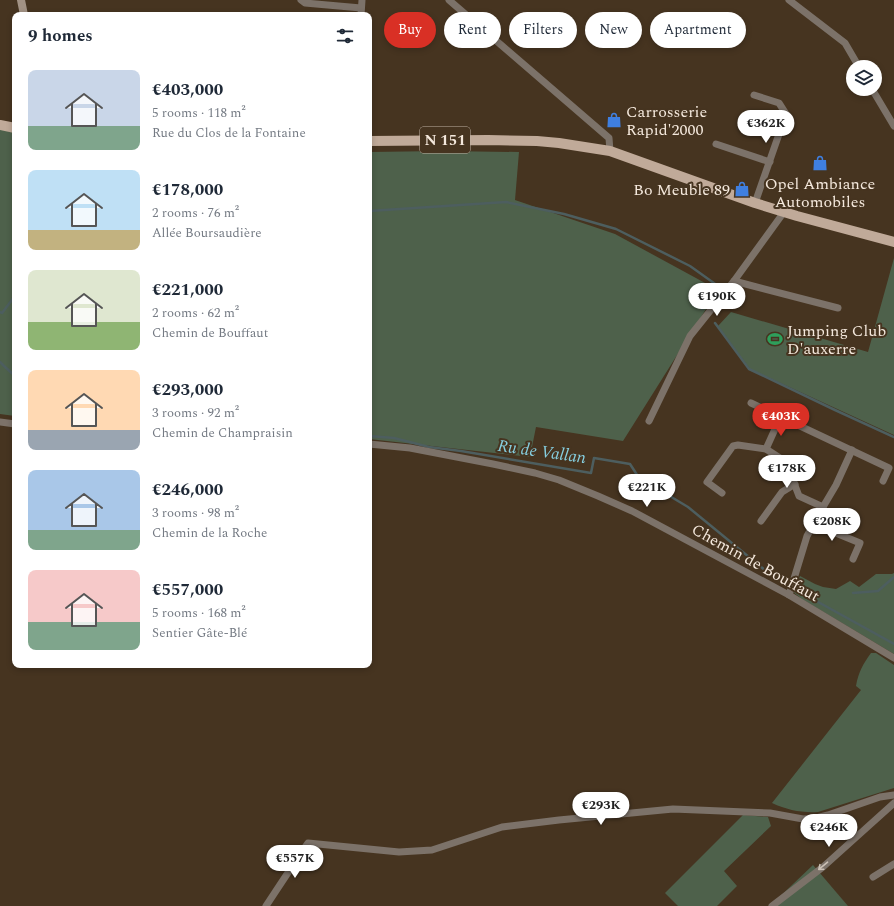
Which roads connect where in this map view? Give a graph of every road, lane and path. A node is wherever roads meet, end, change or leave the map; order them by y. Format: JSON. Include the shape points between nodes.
{"nodes":[{"id":1,"x":21,"y":0,"type":"edge"},
{"id":2,"x":301,"y":0,"type":"edge"},
{"id":3,"x":362,"y":0,"type":"edge"},
{"id":4,"x":449,"y":0,"type":"edge"},
{"id":5,"x":789,"y":0,"type":"edge"},
{"id":6,"x":361,"y":11,"type":"edge"},
{"id":7,"x":23,"y":12,"type":"edge"},
{"id":8,"x":856,"y":60,"type":"edge"},
{"id":9,"x":754,"y":94,"type":"dead end"},
{"id":10,"x":876,"y":96,"type":"edge"},
{"id":11,"x":0,"y":125,"type":"edge"},
{"id":12,"x":894,"y":126,"type":"edge"},
{"id":13,"x":12,"y":127,"type":"edge"},
{"id":14,"x":372,"y":141,"type":"edge"},
{"id":15,"x":716,"y":144,"type":"dead end"},
{"id":16,"x":610,"y":151,"type":"junction"},
{"id":17,"x":770,"y":162,"type":"junction"},
{"id":18,"x":755,"y":203,"type":"junction"},
{"id":19,"x":784,"y":212,"type":"junction"},
{"id":20,"x":894,"y":242,"type":"edge"},
{"id":21,"x":734,"y":282,"type":"junction"},
{"id":22,"x":838,"y":308,"type":"dead end"},
{"id":23,"x":751,"y":403,"type":"dead end"},
{"id":24,"x":780,"y":418,"type":"junction"},
{"id":25,"x":649,"y":421,"type":"dead end"},
{"id":26,"x":0,"y":422,"type":"edge"},
{"id":27,"x":12,"y":424,"type":"edge"},
{"id":28,"x":372,"y":444,"type":"edge"},
{"id":29,"x":766,"y":449,"type":"junction"},
{"id":30,"x":852,"y":450,"type":"junction"},
{"id":31,"x":883,"y":481,"type":"dead end"},
{"id":32,"x":795,"y":484,"type":"junction"},
{"id":33,"x":722,"y":493,"type":"dead end"},
{"id":34,"x":823,"y":507,"type":"junction"},
{"id":35,"x":761,"y":521,"type":"dead end"},
{"id":36,"x":814,"y":524,"type":"junction"},
{"id":37,"x":853,"y":558,"type":"dead end"},
{"id":38,"x":791,"y":588,"type":"junction"},
{"id":39,"x":894,"y":658,"type":"edge"},
{"id":40,"x":894,"y":794,"type":"edge"},
{"id":41,"x":893,"y":807,"type":"edge"},
{"id":42,"x":894,"y":864,"type":"edge"},
{"id":43,"x":873,"y":877,"type":"dead end"},
{"id":44,"x":266,"y":906,"type":"edge"},
{"id":45,"x":772,"y":906,"type":"edge"}],
"edges":[{"from":1,"to":7,"type":"main road"},
{"from":2,"to":6,"type":"street","via":[[305,3]]},
{"from":3,"to":6,"type":"street"},
{"from":4,"to":16,"type":"street","via":[[609,138]]},
{"from":5,"to":8,"type":"street","via":[[846,43]]},
{"from":9,"to":17,"type":"street","via":[[779,103],[786,114]]},
{"from":10,"to":12,"type":"street"},
{"from":11,"to":13,"type":"main road"},
{"from":14,"to":16,"type":"main road","number":"N 151","via":[[522,141],[559,143]]},
{"from":15,"to":17,"type":"street"},
{"from":16,"to":18,"type":"main road","number":"N 151"},
{"from":17,"to":18,"type":"street"},
{"from":18,"to":19,"type":"main road","number":"N 151"},
{"from":19,"to":20,"type":"main road","number":"N 151"},
{"from":19,"to":21,"type":"street"},
{"from":21,"to":22,"type":"street"},
{"from":21,"to":25,"type":"street","via":[[690,336]]},
{"from":23,"to":24,"type":"street"},
{"from":24,"to":29,"type":"street"},
{"from":24,"to":30,"type":"street"},
{"from":26,"to":27,"type":"street"},
{"from":28,"to":38,"type":"street","name":"Chemin de Bouffaut","via":[[459,457],[559,480],[632,511]]},
{"from":29,"to":32,"type":"street","via":[[786,462]]},
{"from":29,"to":33,"type":"street","via":[[733,446],[707,482]]},
{"from":30,"to":31,"type":"street","via":[[889,468]]},
{"from":30,"to":34,"type":"street"},
{"from":32,"to":34,"type":"street","via":[[799,496]]},
{"from":32,"to":35,"type":"street","via":[[782,492]]},
{"from":34,"to":36,"type":"street"},
{"from":36,"to":37,"type":"street","via":[[860,543]]},
{"from":36,"to":38,"type":"street","via":[[807,536]]},
{"from":38,"to":39,"type":"street","name":"Chemin de Bouffaut"},
{"from":40,"to":44,"type":"street","via":[[816,818],[804,819],[770,813],[673,809],[502,827],[432,850],[399,852],[308,843]]},
{"from":41,"to":45,"type":"street","one_way":true,"via":[[823,867]]},
{"from":42,"to":43,"type":"street"}]}
